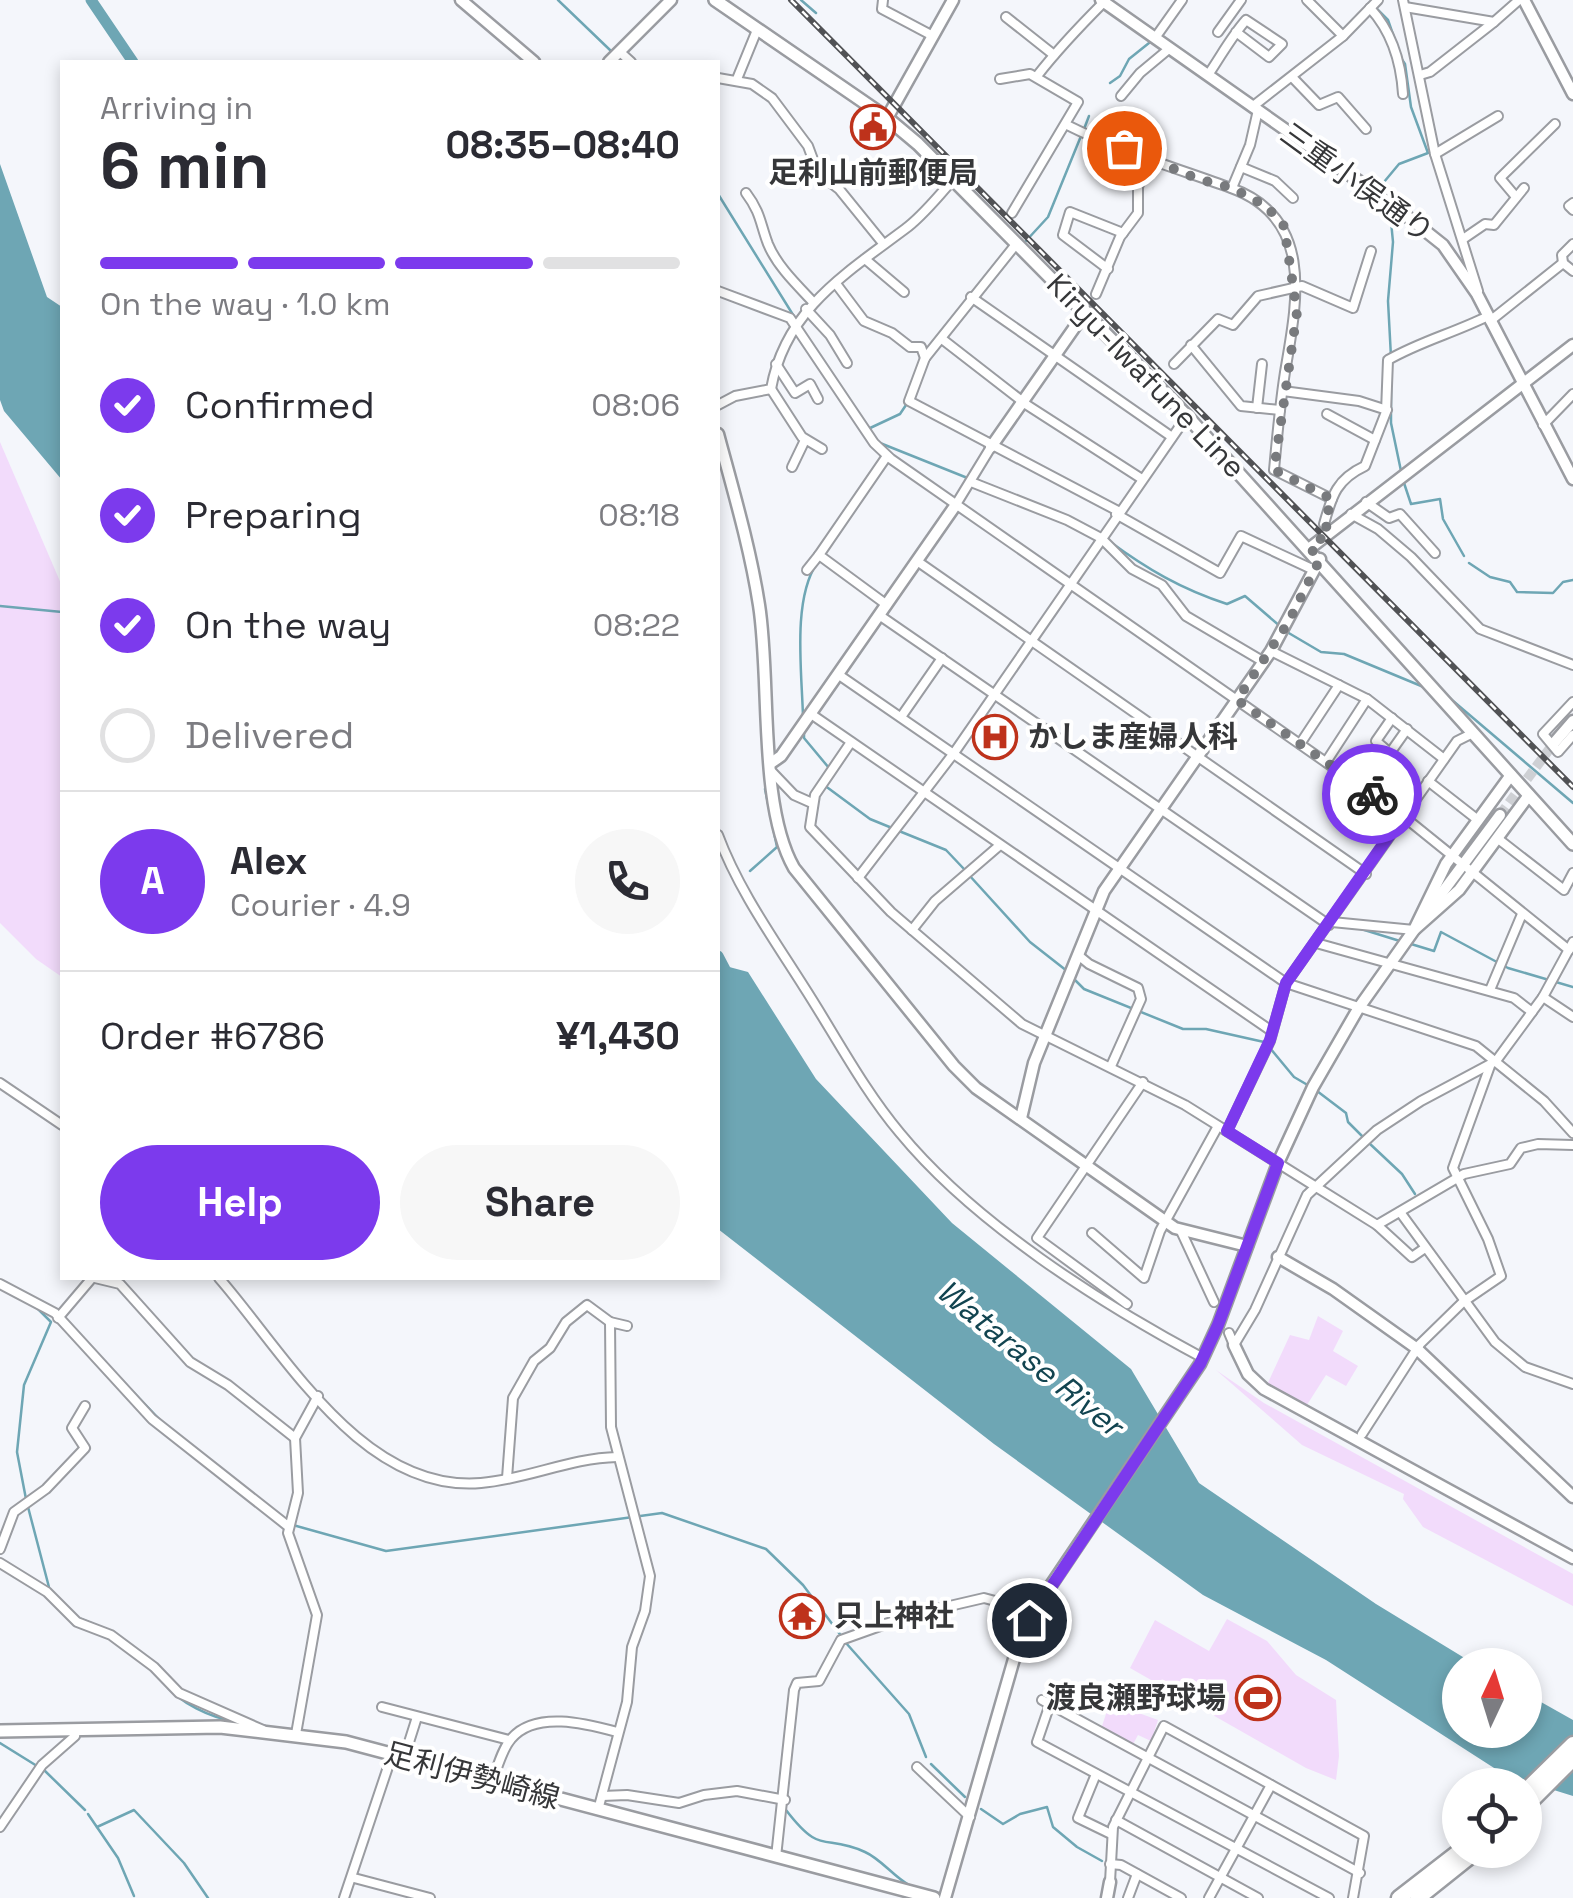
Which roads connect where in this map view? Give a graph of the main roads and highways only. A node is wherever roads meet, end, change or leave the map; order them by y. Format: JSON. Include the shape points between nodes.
{"nodes":[{"id":1,"x":715,"y":0,"type":"edge"},
{"id":2,"x":1573,"y":844,"type":"edge"},
{"id":3,"x":0,"y":1731,"type":"edge"},
{"id":4,"x":1573,"y":1744,"type":"edge"},
{"id":5,"x":1573,"y":1759,"type":"edge"},
{"id":6,"x":1542,"y":1774,"type":"edge"},
{"id":7,"x":1542,"y":1791,"type":"edge"},
{"id":8,"x":1444,"y":1868,"type":"edge"},
{"id":9,"x":1451,"y":1868,"type":"edge"},
{"id":10,"x":1433,"y":1880,"type":"junction"},
{"id":11,"x":934,"y":1898,"type":"edge"},
{"id":12,"x":1400,"y":1898,"type":"edge"},
{"id":13,"x":1418,"y":1898,"type":"edge"}],
"edges":[{"from":1,"to":2,"type":"main road","name":"Kiryu-Iwafune Line","via":[[887,118],[954,180],[1188,416]]},
{"from":3,"to":11,"type":"main road","name":"足利伊勢崎線","via":[[220,1727],[296,1734]]},
{"from":4,"to":6,"type":"highway"},
{"from":5,"to":7,"type":"highway"},
{"from":8,"to":10,"type":"highway"},
{"from":9,"to":10,"type":"highway"},
{"from":10,"to":12,"type":"highway"},
{"from":10,"to":13,"type":"highway"}]}
